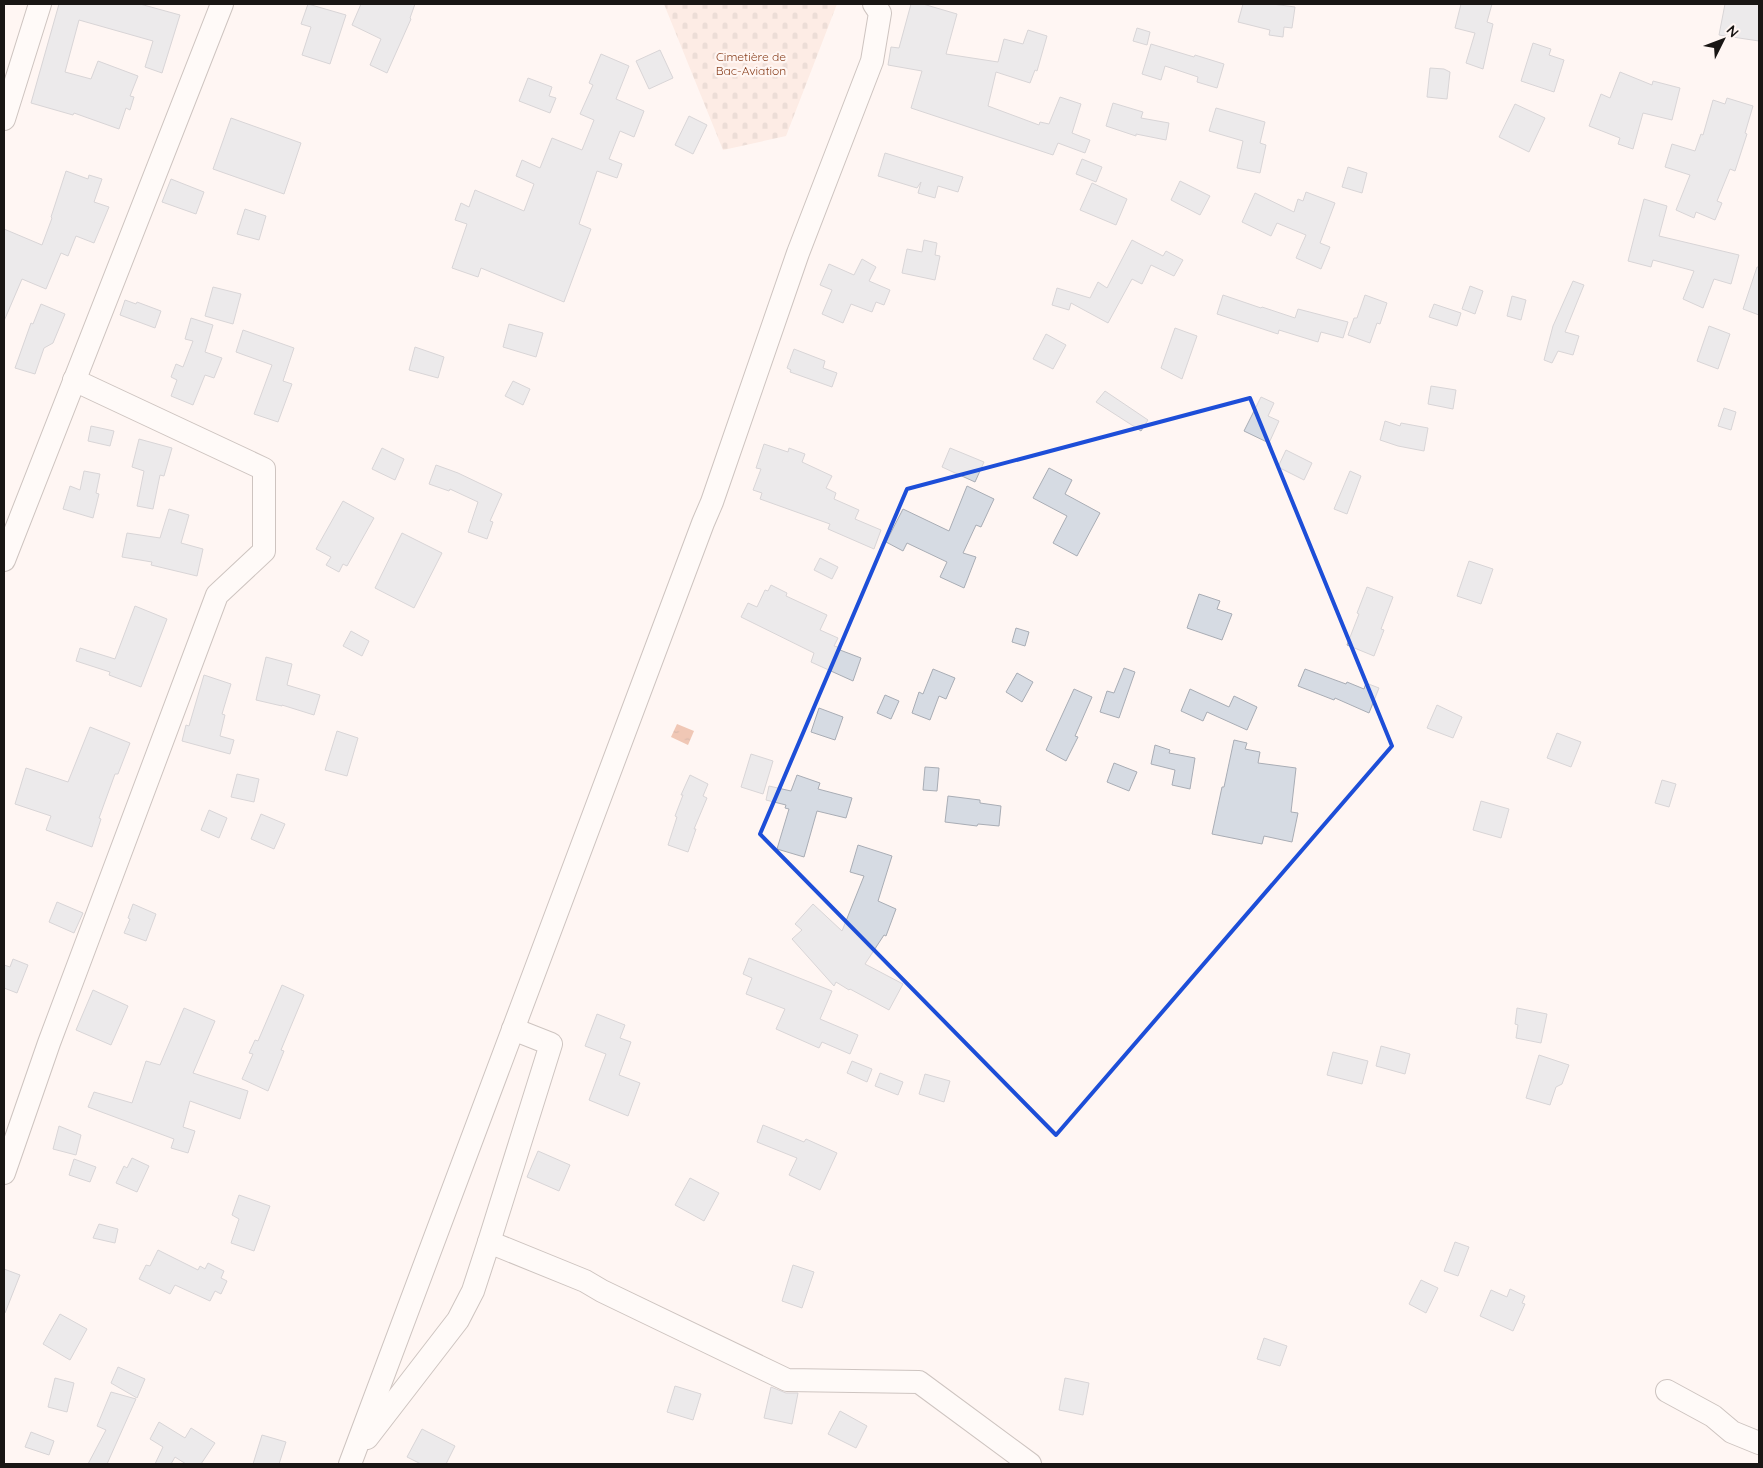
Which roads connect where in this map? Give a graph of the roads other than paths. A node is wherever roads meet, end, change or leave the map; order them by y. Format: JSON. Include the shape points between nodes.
{"nodes":[{"id":1,"x":40,"y":4,"type":"edge"},
{"id":2,"x":222,"y":4,"type":"edge"},
{"id":3,"x":874,"y":4,"type":"edge"},
{"id":4,"x":4,"y":119,"type":"edge"},
{"id":5,"x":74,"y":380,"type":"junction"},
{"id":6,"x":4,"y":560,"type":"edge"},
{"id":7,"x":513,"y":1029,"type":"junction"},
{"id":8,"x":4,"y":1173,"type":"edge"},
{"id":9,"x":489,"y":1242,"type":"junction"},
{"id":10,"x":1667,"y":1391,"type":"dead end"},
{"id":11,"x":1759,"y":1443,"type":"edge"},
{"id":12,"x":351,"y":1460,"type":"edge"},
{"id":13,"x":1030,"y":1464,"type":"edge"}],
"edges":[{"from":1,"to":4,"type":"street"},
{"from":2,"to":5,"type":"street"},
{"from":3,"to":7,"type":"street","via":[[880,13],[872,61],[798,253],[712,502]]},
{"from":5,"to":6,"type":"street"},
{"from":5,"to":8,"type":"street","via":[[264,469],[264,552],[217,595]]},
{"from":7,"to":9,"type":"street","via":[[550,1044]]},
{"from":7,"to":12,"type":"street"},
{"from":9,"to":12,"type":"street","via":[[473,1292],[458,1320]]},
{"from":9,"to":13,"type":"street","via":[[585,1281],[787,1380],[919,1382]]},
{"from":10,"to":11,"type":"street","via":[[1713,1416],[1732,1432]]}]}
